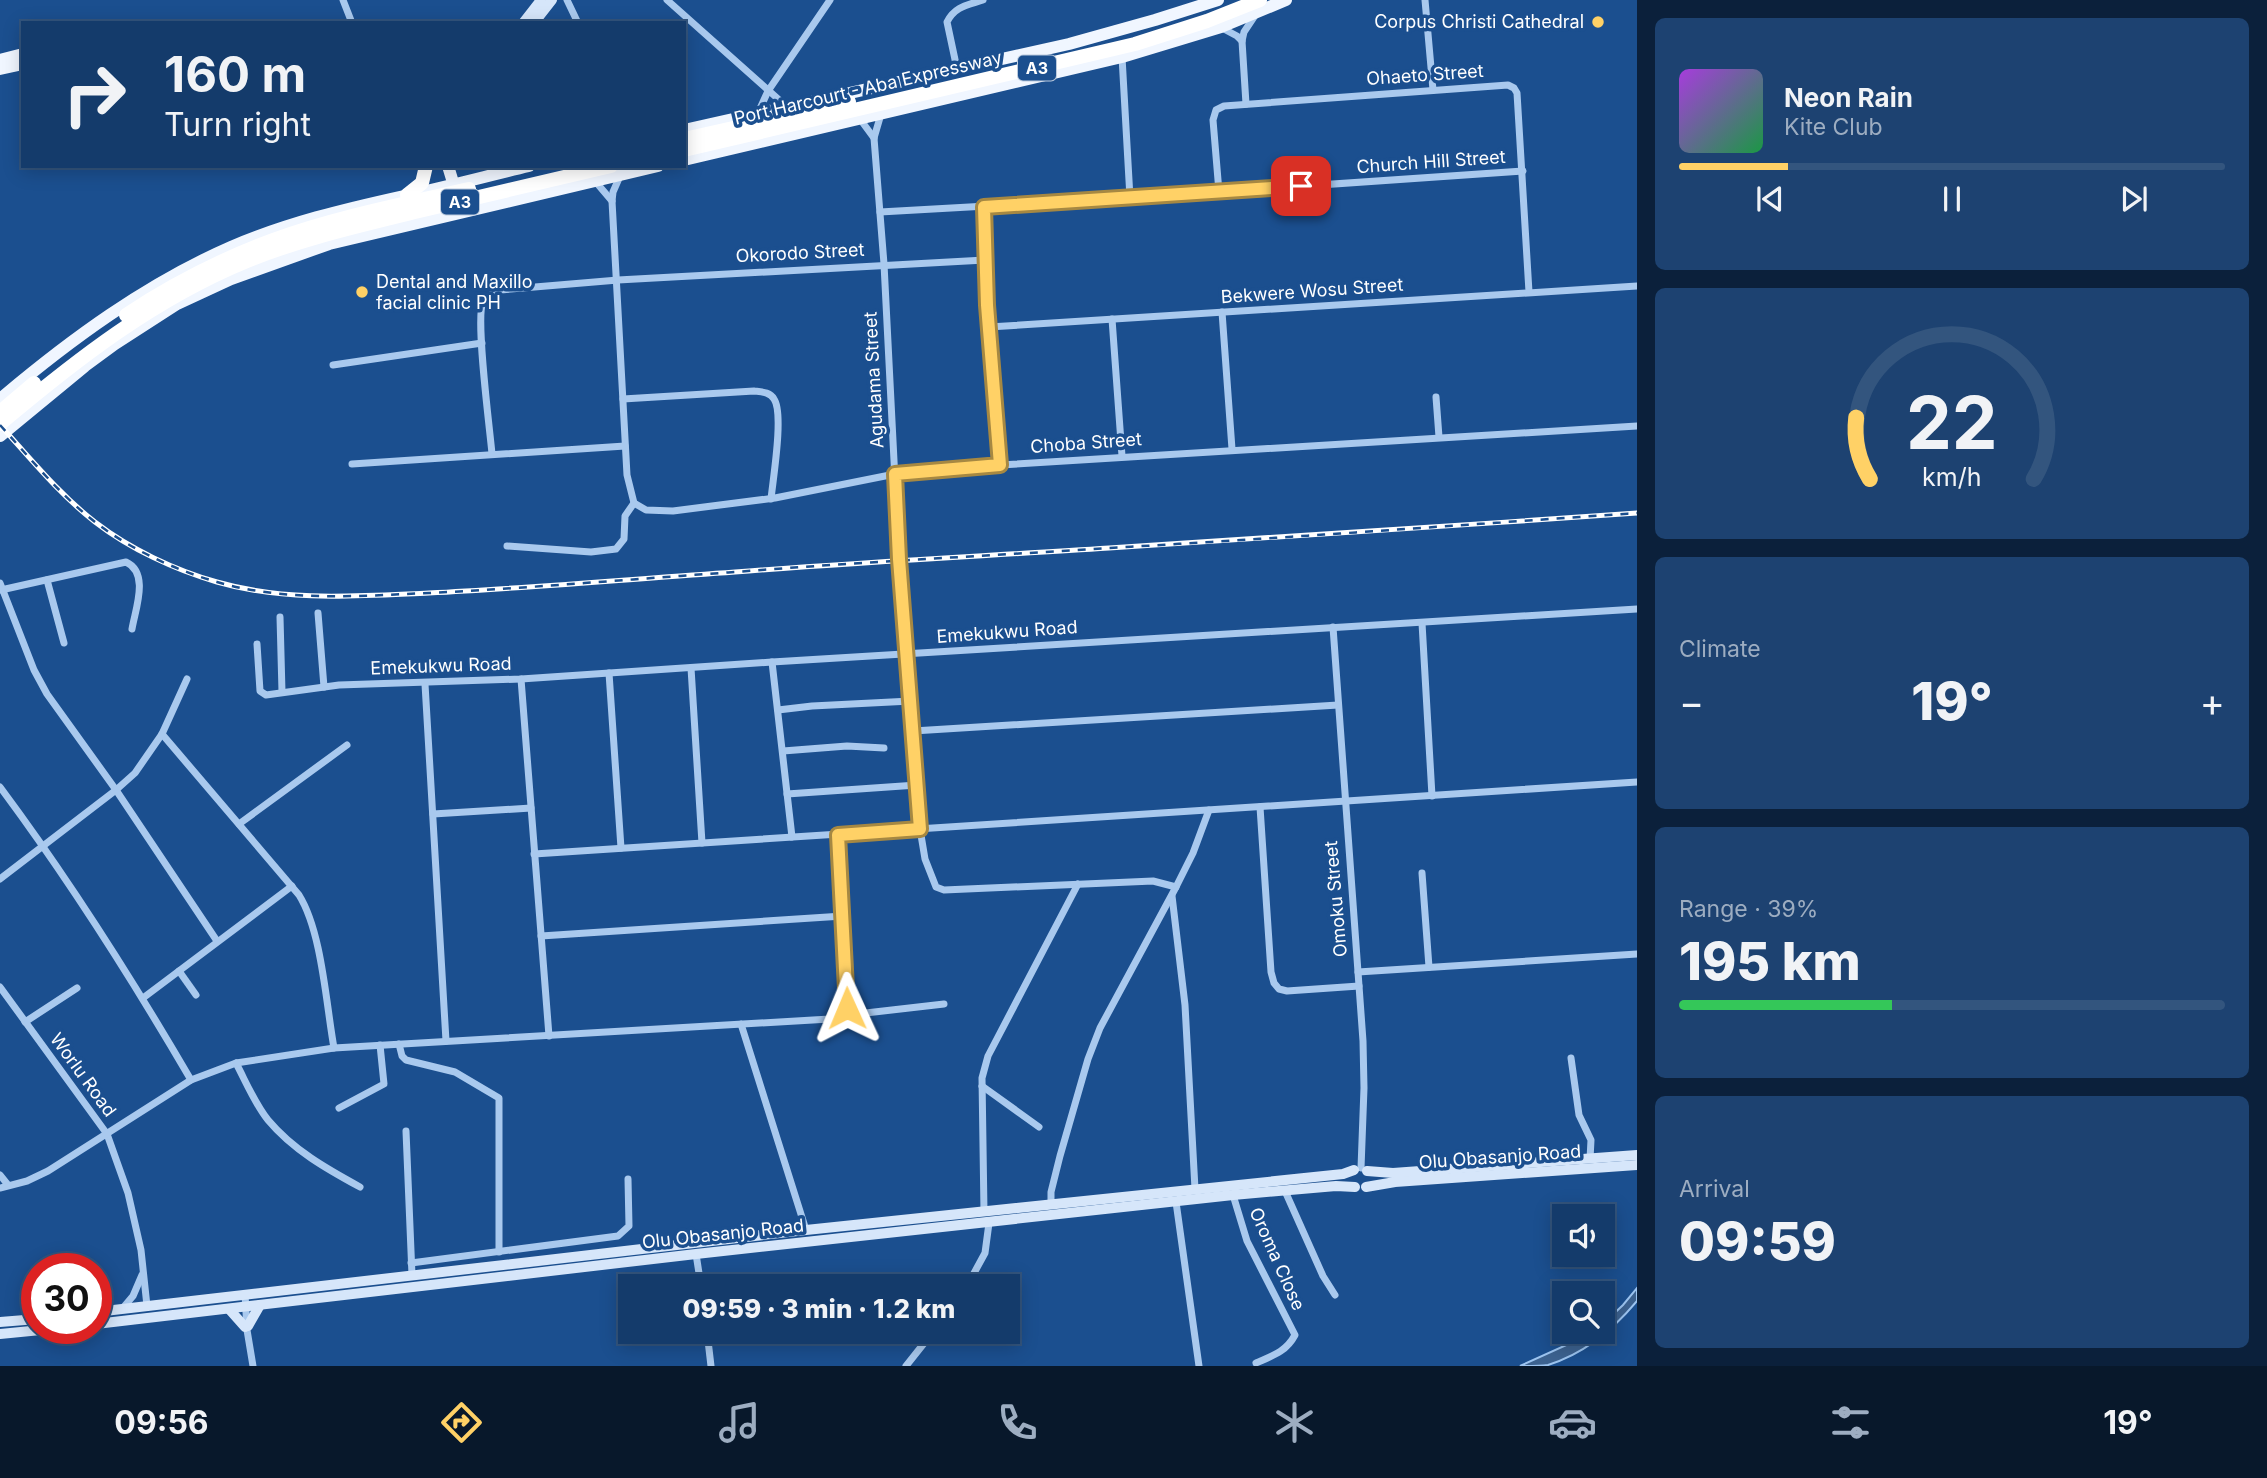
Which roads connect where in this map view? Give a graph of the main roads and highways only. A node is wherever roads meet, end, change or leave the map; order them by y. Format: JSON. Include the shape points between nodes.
{"nodes":[{"id":1,"x":552,"y":0,"type":"edge"},
{"id":2,"x":1286,"y":0,"type":"edge"},
{"id":3,"x":539,"y":1,"type":"edge"},
{"id":4,"x":1222,"y":1,"type":"edge"},
{"id":5,"x":1260,"y":4,"type":"edge"},
{"id":6,"x":524,"y":21,"type":"edge"},
{"id":7,"x":536,"y":21,"type":"edge"},
{"id":8,"x":21,"y":55,"type":"edge"},
{"id":9,"x":0,"y":60,"type":"edge"},
{"id":10,"x":21,"y":64,"type":"edge"},
{"id":11,"x":0,"y":69,"type":"edge"},
{"id":12,"x":812,"y":116,"type":"junction"},
{"id":13,"x":686,"y":130,"type":"edge"},
{"id":14,"x":686,"y":139,"type":"edge"},
{"id":15,"x":686,"y":149,"type":"edge"},
{"id":16,"x":686,"y":160,"type":"edge"},
{"id":17,"x":426,"y":168,"type":"edge"},
{"id":18,"x":449,"y":168,"type":"edge"},
{"id":19,"x":521,"y":168,"type":"edge"},
{"id":20,"x":534,"y":168,"type":"edge"},
{"id":21,"x":561,"y":168,"type":"edge"},
{"id":22,"x":641,"y":168,"type":"edge"},
{"id":23,"x":615,"y":171,"type":"edge"},
{"id":24,"x":453,"y":184,"type":"junction"},
{"id":25,"x":407,"y":195,"type":"junction"},
{"id":26,"x":539,"y":195,"type":"junction"},
{"id":27,"x":461,"y":212,"type":"junction"},
{"id":28,"x":306,"y":234,"type":"junction"},
{"id":29,"x":15,"y":402,"type":"edge"},
{"id":30,"x":0,"y":412,"type":"edge"},
{"id":31,"x":0,"y":424,"type":"edge"},
{"id":32,"x":0,"y":436,"type":"edge"},
{"id":33,"x":1637,"y":1155,"type":"edge"},
{"id":34,"x":1637,"y":1165,"type":"edge"},
{"id":35,"x":1361,"y":1170,"type":"junction"},
{"id":36,"x":1360,"y":1187,"type":"junction"},
{"id":37,"x":986,"y":1218,"type":"junction"},
{"id":38,"x":260,"y":1305,"type":"junction"},
{"id":39,"x":229,"y":1309,"type":"junction"},
{"id":40,"x":112,"y":1310,"type":"edge"},
{"id":41,"x":21,"y":1320,"type":"edge"},
{"id":42,"x":0,"y":1322,"type":"edge"},
{"id":43,"x":112,"y":1322,"type":"edge"},
{"id":44,"x":21,"y":1332,"type":"edge"},
{"id":45,"x":0,"y":1334,"type":"edge"}],
"edges":[{"from":1,"to":7,"type":"main road"},
{"from":2,"to":5,"type":"main road"},
{"from":3,"to":6,"type":"main road"},
{"from":4,"to":12,"type":"highway","name":"Port Harcourt - Aba Expressway","number":"A3","via":[[1104,43]]},
{"from":4,"to":13,"type":"main road","via":[[1111,33]]},
{"from":5,"to":12,"type":"highway","name":"Port Harcourt - Aba Expressway","number":"A3","via":[[1135,44]]},
{"from":5,"to":16,"type":"main road","via":[[1221,27],[1122,57]]},
{"from":8,"to":9,"type":"main road"},
{"from":10,"to":11,"type":"main road"},
{"from":12,"to":14,"type":"highway","name":"Port Harcourt - Aba Expressway","number":"A3"},
{"from":12,"to":15,"type":"highway","name":"Port Harcourt - Aba Expressway","number":"A3"},
{"from":17,"to":25,"type":"highway","via":[[422,183]]},
{"from":18,"to":24,"type":"main road"},
{"from":19,"to":24,"type":"main road"},
{"from":20,"to":26,"type":"main road","via":[[543,178]]},
{"from":21,"to":28,"type":"highway","number":"A3"},
{"from":22,"to":23,"type":"main road"},
{"from":23,"to":26,"type":"main road","via":[[595,181]]},
{"from":23,"to":28,"type":"highway","number":"A3"},
{"from":24,"to":25,"type":"main road"},
{"from":24,"to":27,"type":"main road"},
{"from":25,"to":29,"type":"main road","via":[[274,230],[150,288],[62,349]]},
{"from":26,"to":27,"type":"main road"},
{"from":27,"to":29,"type":"main road","via":[[320,246],[258,268],[177,304],[85,366]]},
{"from":28,"to":29,"type":"highway","number":"A3","via":[[231,258],[144,303],[76,350]]},
{"from":29,"to":30,"type":"highway","number":"A3"},
{"from":29,"to":31,"type":"highway","number":"A3"},
{"from":29,"to":32,"type":"main road"},
{"from":33,"to":35,"type":"main road","name":"Olu Obasanjo Road","via":[[1393,1173]]},
{"from":34,"to":36,"type":"main road","name":"Olu Obasanjo Road"},
{"from":35,"to":36,"type":"main road","via":[[1350,1179]]},
{"from":35,"to":36,"type":"main road","via":[[1371,1180]]},
{"from":35,"to":37,"type":"main road","name":"Olu Obasanjo Road","via":[[1051,1205]]},
{"from":36,"to":37,"type":"main road","name":"Olu Obasanjo Road"},
{"from":37,"to":38,"type":"main road","name":"Olu Obasanjo Road"},
{"from":37,"to":40,"type":"main road","name":"Olu Obasanjo Road","via":[[806,1230]]},
{"from":38,"to":39,"type":"main road","name":"Olu Obasanjo Road"},
{"from":38,"to":39,"type":"main road","via":[[247,1328]]},
{"from":39,"to":43,"type":"main road","name":"Olu Obasanjo Road"},
{"from":41,"to":42,"type":"main road"},
{"from":44,"to":45,"type":"main road"}]}
